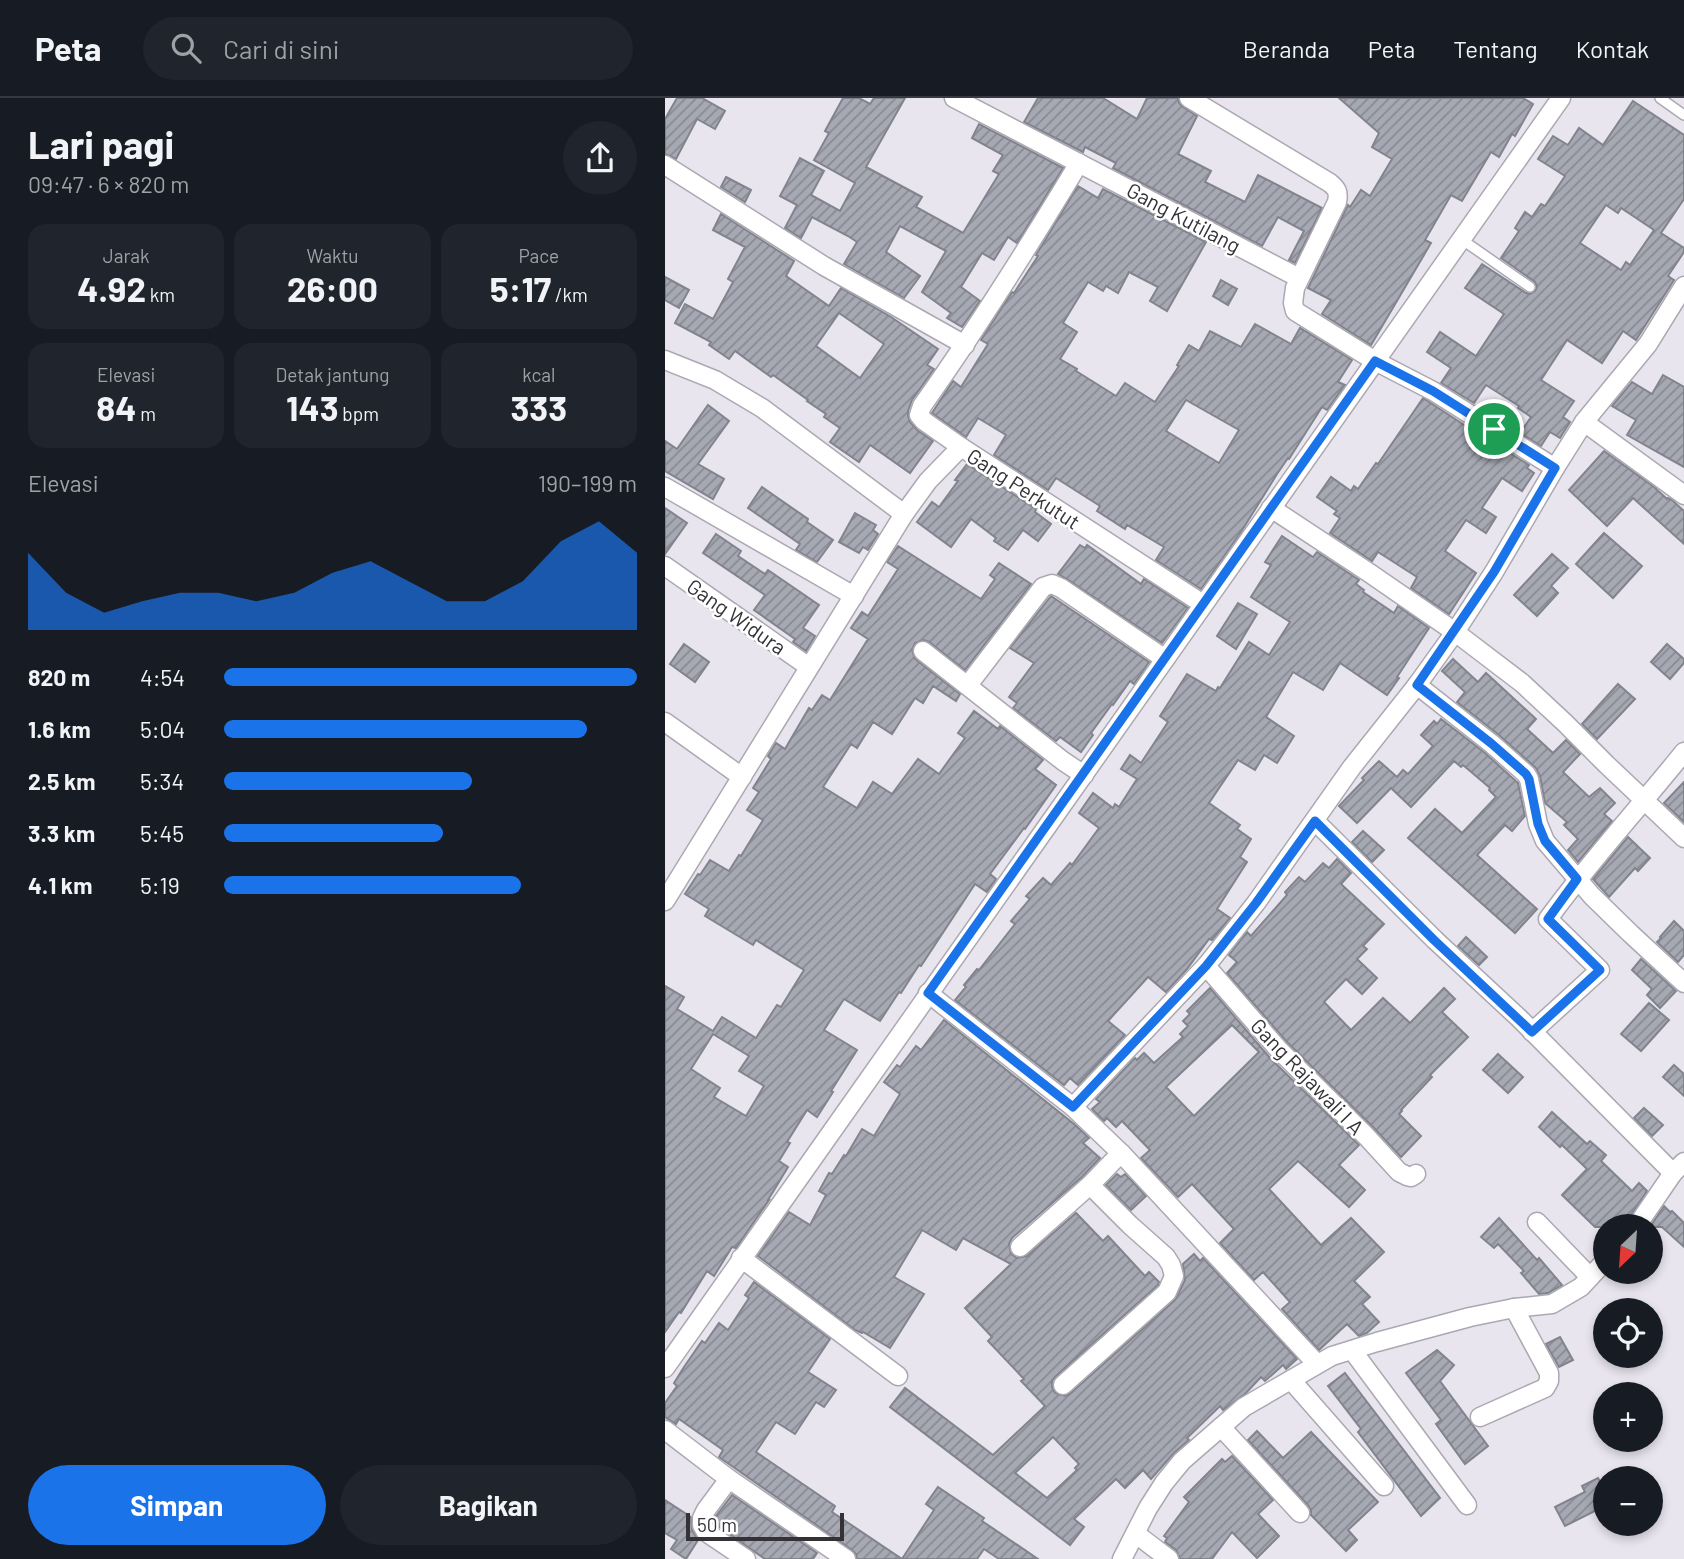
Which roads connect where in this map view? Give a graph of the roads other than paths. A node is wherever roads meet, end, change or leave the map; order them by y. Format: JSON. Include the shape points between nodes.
{"nodes":[{"id":1,"x":954,"y":98,"type":"edge"},
{"id":2,"x":1189,"y":98,"type":"edge"},
{"id":3,"x":1561,"y":98,"type":"edge"},
{"id":4,"x":1660,"y":98,"type":"edge"},
{"id":5,"x":1684,"y":116,"type":"edge"},
{"id":6,"x":1079,"y":163,"type":"junction"},
{"id":7,"x":665,"y":165,"type":"edge"},
{"id":8,"x":1461,"y":239,"type":"junction"},
{"id":9,"x":1299,"y":278,"type":"junction"},
{"id":10,"x":1684,"y":286,"type":"edge"},
{"id":11,"x":1530,"y":287,"type":"dead end"},
{"id":12,"x":965,"y":345,"type":"junction"},
{"id":13,"x":665,"y":360,"type":"edge"},
{"id":14,"x":1375,"y":361,"type":"junction"},
{"id":15,"x":1584,"y":422,"type":"junction"},
{"id":16,"x":961,"y":447,"type":"junction"},
{"id":17,"x":1555,"y":468,"type":"junction"},
{"id":18,"x":665,"y":487,"type":"edge"},
{"id":19,"x":1684,"y":495,"type":"edge"},
{"id":20,"x":1271,"y":508,"type":"junction"},
{"id":21,"x":904,"y":514,"type":"junction"},
{"id":22,"x":665,"y":566,"type":"edge"},
{"id":23,"x":854,"y":596,"type":"junction"},
{"id":24,"x":1203,"y":604,"type":"junction"},
{"id":25,"x":1455,"y":632,"type":"junction"},
{"id":26,"x":923,"y":650,"type":"dead end"},
{"id":27,"x":1165,"y":659,"type":"junction"},
{"id":28,"x":809,"y":667,"type":"junction"},
{"id":29,"x":968,"y":685,"type":"junction"},
{"id":30,"x":1417,"y":685,"type":"junction"},
{"id":31,"x":665,"y":722,"type":"edge"},
{"id":32,"x":1684,"y":752,"type":"edge"},
{"id":33,"x":1084,"y":775,"type":"junction"},
{"id":34,"x":742,"y":777,"type":"junction"},
{"id":35,"x":1645,"y":800,"type":"junction"},
{"id":36,"x":1315,"y":821,"type":"junction"},
{"id":37,"x":1684,"y":838,"type":"edge"},
{"id":38,"x":672,"y":876,"type":"edge"},
{"id":39,"x":1577,"y":879,"type":"junction"},
{"id":40,"x":665,"y":901,"type":"edge"},
{"id":41,"x":1206,"y":966,"type":"junction"},
{"id":42,"x":1684,"y":983,"type":"edge"},
{"id":43,"x":928,"y":993,"type":"junction"},
{"id":44,"x":1532,"y":1032,"type":"junction"},
{"id":45,"x":1073,"y":1107,"type":"junction"},
{"id":46,"x":1121,"y":1153,"type":"junction"},
{"id":47,"x":1679,"y":1167,"type":"edge"},
{"id":48,"x":1416,"y":1174,"type":"dead end"},
{"id":49,"x":1090,"y":1185,"type":"junction"},
{"id":50,"x":1645,"y":1214,"type":"edge"},
{"id":51,"x":1537,"y":1222,"type":"dead end"},
{"id":52,"x":1020,"y":1247,"type":"dead end"},
{"id":53,"x":741,"y":1258,"type":"junction"},
{"id":54,"x":1593,"y":1275,"type":"edge"},
{"id":55,"x":1590,"y":1278,"type":"junction"},
{"id":56,"x":1514,"y":1308,"type":"junction"},
{"id":57,"x":1352,"y":1350,"type":"junction"},
{"id":58,"x":1317,"y":1364,"type":"junction"},
{"id":59,"x":665,"y":1368,"type":"edge"},
{"id":60,"x":898,"y":1376,"type":"dead end"},
{"id":61,"x":1291,"y":1380,"type":"junction"},
{"id":62,"x":1063,"y":1385,"type":"dead end"},
{"id":63,"x":1480,"y":1417,"type":"dead end"},
{"id":64,"x":1221,"y":1427,"type":"junction"},
{"id":65,"x":665,"y":1430,"type":"edge"},
{"id":66,"x":729,"y":1479,"type":"junction"},
{"id":67,"x":1384,"y":1486,"type":"dead end"},
{"id":68,"x":1467,"y":1506,"type":"dead end"},
{"id":69,"x":1300,"y":1513,"type":"dead end"},
{"id":70,"x":1136,"y":1534,"type":"junction"},
{"id":71,"x":746,"y":1559,"type":"edge"},
{"id":72,"x":846,"y":1559,"type":"edge"},
{"id":73,"x":1122,"y":1559,"type":"edge"},
{"id":74,"x":1169,"y":1559,"type":"edge"}],
"edges":[{"from":1,"to":6,"type":"street","name":"Gang Kutilang"},
{"from":2,"to":9,"type":"street","via":[[1336,188],[1337,202]]},
{"from":3,"to":8,"type":"street"},
{"from":4,"to":5,"type":"lane"},
{"from":6,"to":9,"type":"street","name":"Gang Kutilang"},
{"from":6,"to":12,"type":"street","name":"Gang Perkutut"},
{"from":7,"to":12,"type":"street","via":[[824,266]]},
{"from":8,"to":11,"type":"lane"},
{"from":8,"to":14,"type":"street"},
{"from":9,"to":14,"type":"street","via":[[1293,298],[1295,311]]},
{"from":10,"to":15,"type":"street","via":[[1648,344]]},
{"from":12,"to":16,"type":"street","name":"Gang Perkutut","via":[[919,415]]},
{"from":13,"to":21,"type":"street","via":[[715,380],[762,408]]},
{"from":14,"to":17,"type":"street","via":[[1433,391]]},
{"from":14,"to":20,"type":"street"},
{"from":15,"to":17,"type":"street"},
{"from":15,"to":19,"type":"street"},
{"from":16,"to":21,"type":"street"},
{"from":16,"to":24,"type":"street","name":"Gang Perkutut"},
{"from":17,"to":25,"type":"street"},
{"from":18,"to":23,"type":"street"},
{"from":20,"to":24,"type":"street"},
{"from":20,"to":25,"type":"street"},
{"from":21,"to":23,"type":"street"},
{"from":22,"to":28,"type":"street","name":"Gang Widura"},
{"from":23,"to":28,"type":"street"},
{"from":24,"to":27,"type":"street"},
{"from":25,"to":30,"type":"street"},
{"from":25,"to":35,"type":"street","via":[[1540,699]]},
{"from":26,"to":29,"type":"street"},
{"from":27,"to":29,"type":"street","via":[[1052,584],[1043,587]]},
{"from":27,"to":33,"type":"street"},
{"from":28,"to":34,"type":"street"},
{"from":29,"to":33,"type":"street"},
{"from":30,"to":36,"type":"street"},
{"from":30,"to":39,"type":"street","via":[[1526,774],[1545,841]]},
{"from":31,"to":34,"type":"street"},
{"from":32,"to":35,"type":"street"},
{"from":33,"to":43,"type":"street"},
{"from":34,"to":38,"type":"street"},
{"from":35,"to":37,"type":"street"},
{"from":35,"to":39,"type":"street"},
{"from":36,"to":41,"type":"street"},
{"from":36,"to":44,"type":"street"},
{"from":38,"to":40,"type":"street"},
{"from":39,"to":42,"type":"street"},
{"from":39,"to":44,"type":"street","via":[[1548,919],[1600,970]]},
{"from":41,"to":45,"type":"street"},
{"from":41,"to":48,"type":"street","name":"Gang Rajawali I A","via":[[1279,1050],[1399,1172],[1411,1177]]},
{"from":43,"to":45,"type":"street"},
{"from":43,"to":53,"type":"street"},
{"from":44,"to":47,"type":"street"},
{"from":45,"to":46,"type":"street"},
{"from":46,"to":49,"type":"street"},
{"from":46,"to":58,"type":"street"},
{"from":47,"to":50,"type":"street"},
{"from":49,"to":52,"type":"street"},
{"from":49,"to":62,"type":"street","via":[[1166,1257],[1174,1276],[1167,1292]]},
{"from":51,"to":55,"type":"street"},
{"from":53,"to":59,"type":"street"},
{"from":53,"to":60,"type":"street"},
{"from":54,"to":55,"type":"street"},
{"from":55,"to":56,"type":"street","via":[[1552,1304]]},
{"from":56,"to":57,"type":"street"},
{"from":56,"to":63,"type":"street","via":[[1549,1381],[1545,1388]]},
{"from":57,"to":58,"type":"street"},
{"from":57,"to":68,"type":"street"},
{"from":58,"to":61,"type":"street"},
{"from":61,"to":64,"type":"street","via":[[1244,1407]]},
{"from":61,"to":67,"type":"street"},
{"from":64,"to":69,"type":"street"},
{"from":64,"to":70,"type":"street","via":[[1164,1483]]},
{"from":65,"to":66,"type":"street"},
{"from":66,"to":71,"type":"street","via":[[706,1510],[702,1525]]},
{"from":66,"to":72,"type":"street"},
{"from":70,"to":73,"type":"street"},
{"from":70,"to":74,"type":"street"}]}
